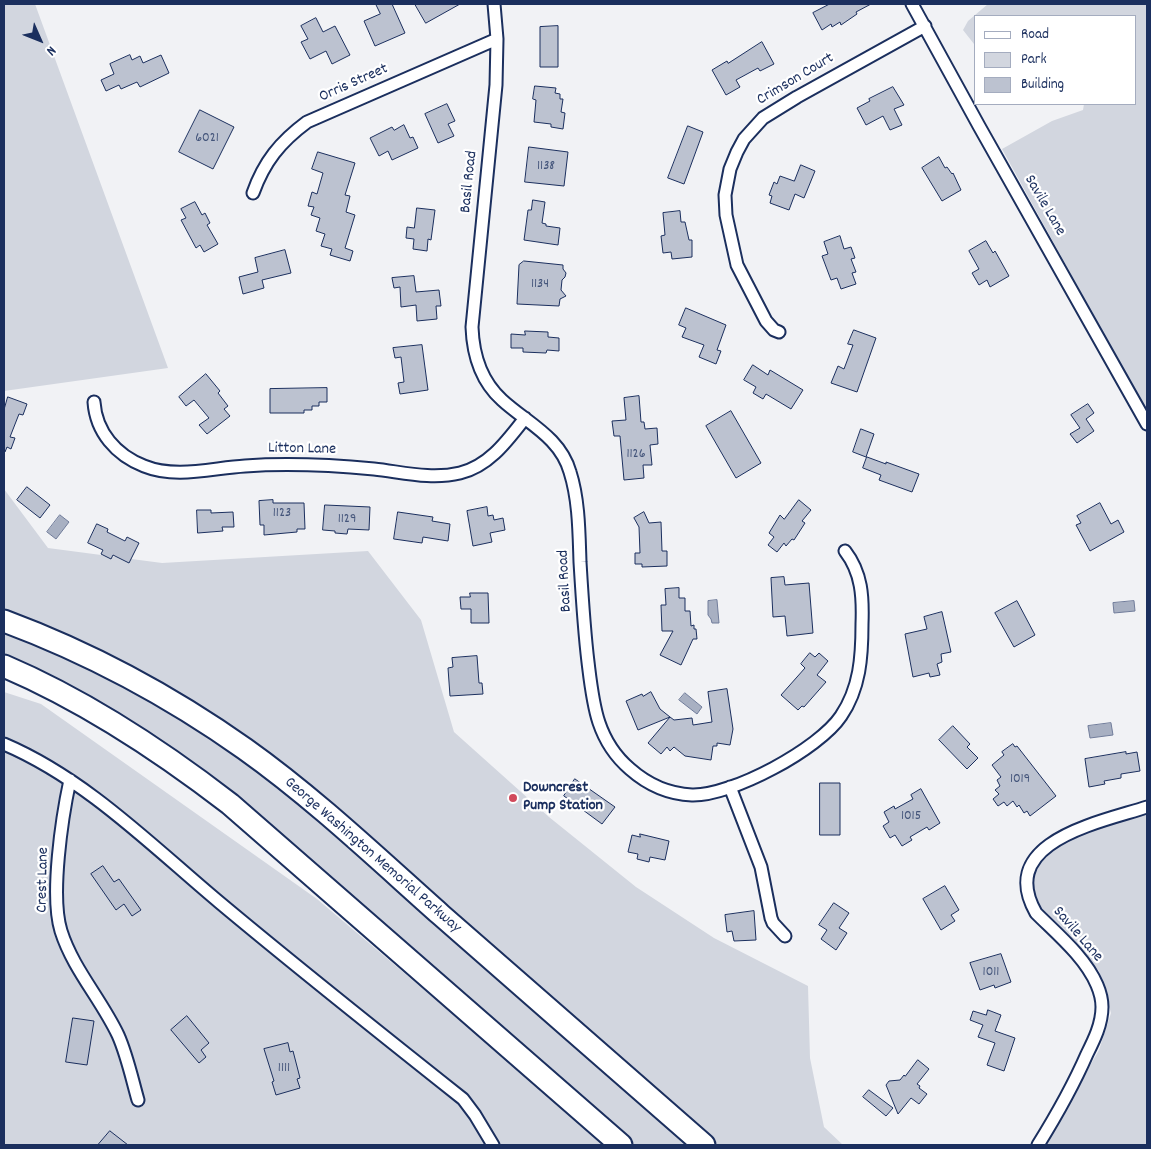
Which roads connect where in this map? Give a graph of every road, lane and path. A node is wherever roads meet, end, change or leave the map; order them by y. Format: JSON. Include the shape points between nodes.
{"nodes":[{"id":1,"x":494,"y":4,"type":"edge"},
{"id":2,"x":912,"y":4,"type":"edge"},
{"id":3,"x":925,"y":26,"type":"junction"},
{"id":4,"x":498,"y":39,"type":"junction"},
{"id":5,"x":253,"y":193,"type":"dead end"},
{"id":6,"x":779,"y":332,"type":"dead end"},
{"id":7,"x":94,"y":402,"type":"dead end"},
{"id":8,"x":525,"y":418,"type":"junction"},
{"id":9,"x":1147,"y":424,"type":"edge"},
{"id":10,"x":845,"y":551,"type":"dead end"},
{"id":11,"x":4,"y":621,"type":"edge"},
{"id":12,"x":4,"y":666,"type":"edge"},
{"id":13,"x":4,"y":744,"type":"edge"},
{"id":14,"x":70,"y":780,"type":"junction"},
{"id":15,"x":730,"y":788,"type":"junction"},
{"id":16,"x":1147,"y":807,"type":"edge"},
{"id":17,"x":785,"y":936,"type":"dead end"},
{"id":18,"x":138,"y":1100,"type":"dead end"},
{"id":19,"x":493,"y":1145,"type":"edge"},
{"id":20,"x":621,"y":1145,"type":"edge"},
{"id":21,"x":704,"y":1145,"type":"edge"},
{"id":22,"x":1038,"y":1145,"type":"edge"}],
"edges":[{"from":1,"to":4,"type":"street","name":"Basil Road"},
{"from":2,"to":3,"type":"street","name":"Savile Lane"},
{"from":3,"to":6,"type":"street","name":"Crimson Court","via":[[763,118],[737,152],[725,195],[733,249],[737,264],[766,321]]},
{"from":3,"to":9,"type":"street","name":"Savile Lane"},
{"from":4,"to":5,"type":"street","name":"Orris Street","via":[[307,122],[274,153],[263,168]]},
{"from":4,"to":8,"type":"street","name":"Basil Road","via":[[473,343],[482,375],[491,388]]},
{"from":7,"to":8,"type":"street","name":"Litton Lane","via":[[98,425],[115,448],[144,466],[177,472],[292,465],[444,476],[461,473],[488,459]]},
{"from":8,"to":15,"type":"street","name":"Basil Road","via":[[553,441],[570,471],[580,537],[593,706],[606,740],[629,769],[660,788],[693,795]]},
{"from":10,"to":15,"type":"street","name":"Basil Road","via":[[857,571],[863,606],[860,668],[849,704],[818,741]]},
{"from":11,"to":21,"type":"highway","name":"George Washington Memorial Parkway","via":[[62,644],[132,678],[246,750],[368,850]]},
{"from":12,"to":20,"type":"highway","via":[[106,718],[215,793]]},
{"from":13,"to":14,"type":"street"},
{"from":14,"to":18,"type":"street","name":"Crest Lane","via":[[57,889],[61,930],[68,949],[118,1034]]},
{"from":14,"to":19,"type":"street","via":[[104,804],[242,921],[463,1099]]},
{"from":15,"to":17,"type":"street","via":[[761,867],[771,918]]},
{"from":16,"to":22,"type":"street","name":"Savile Lane","via":[[1060,837],[1036,857],[1030,868],[1027,892],[1030,902],[1085,964],[1097,984],[1102,1007],[1094,1039],[1075,1081]]}]}
